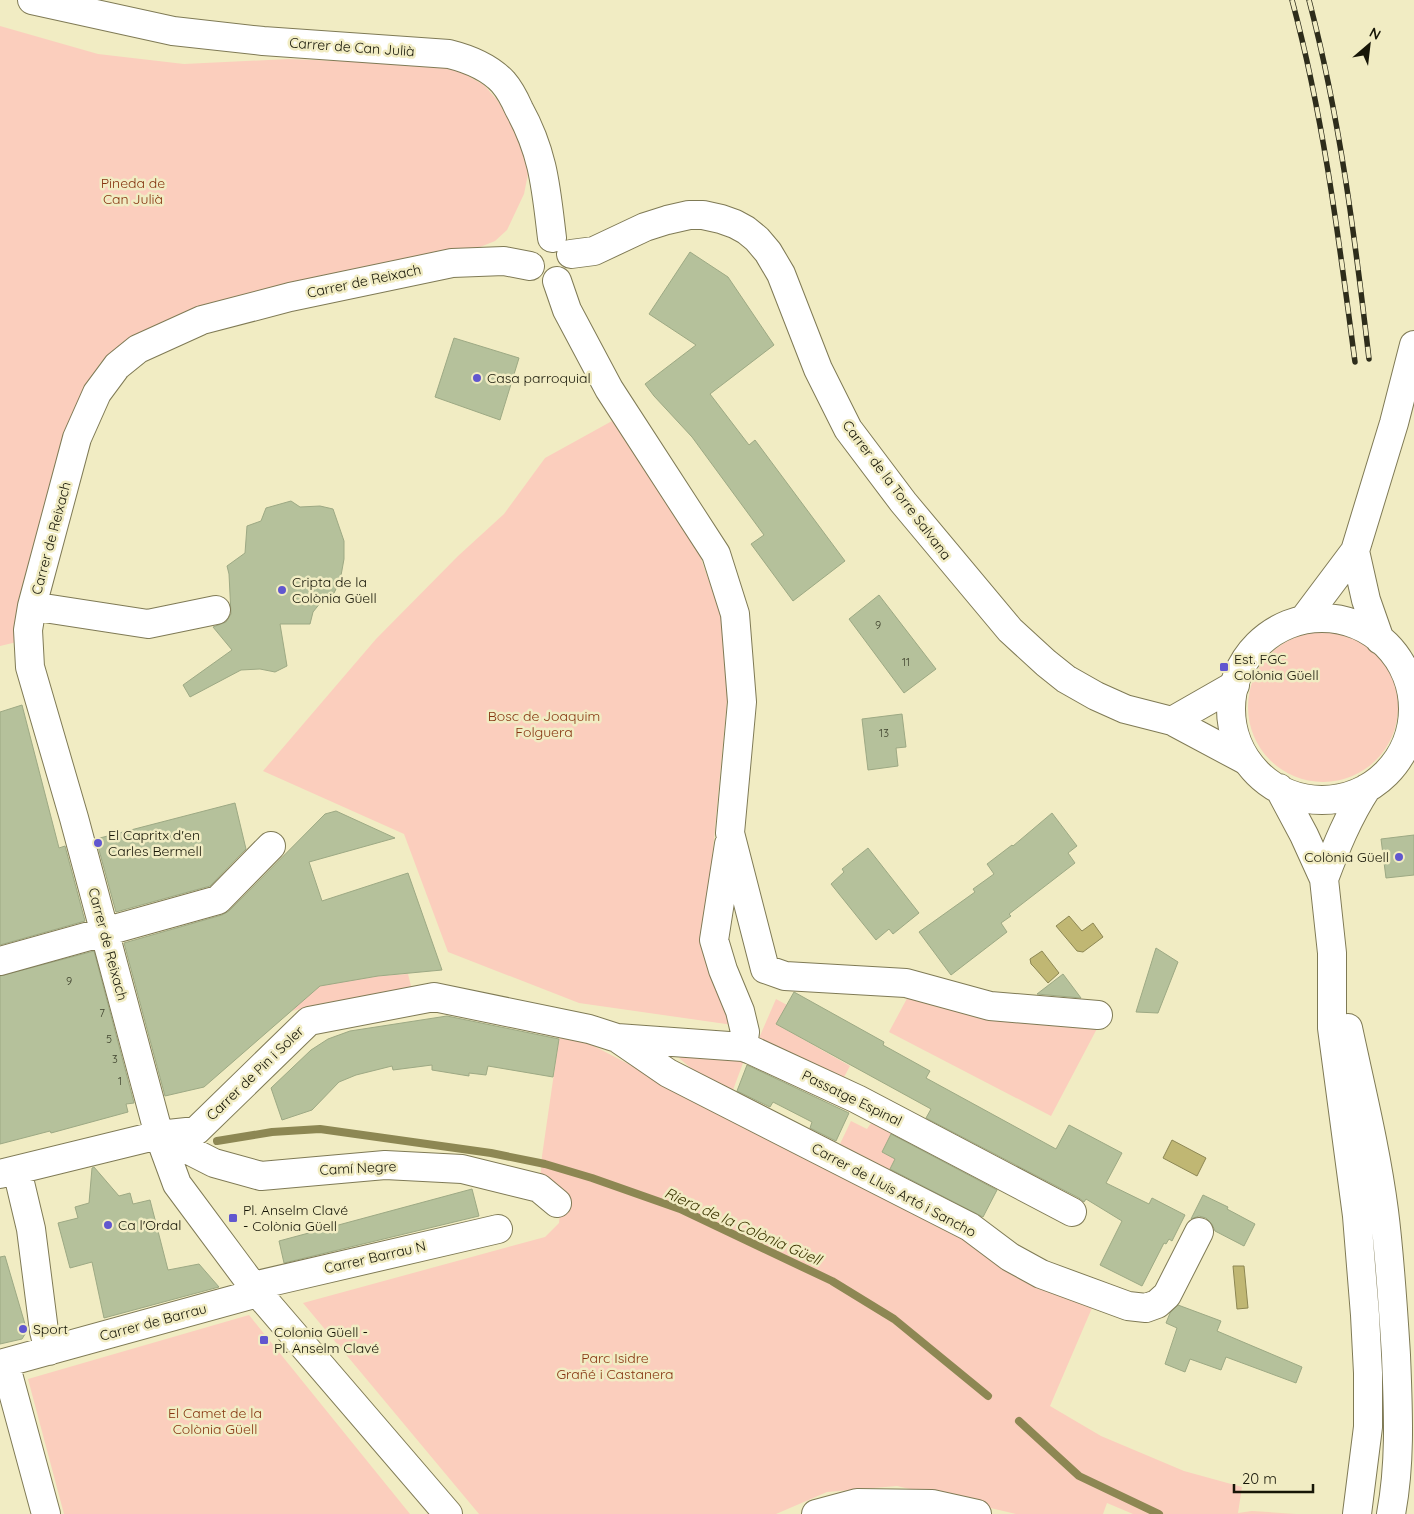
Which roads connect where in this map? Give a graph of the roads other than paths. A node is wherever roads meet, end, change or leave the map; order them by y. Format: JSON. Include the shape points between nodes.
{"nodes":[{"id":1,"x":32,"y":0,"type":"edge"},
{"id":2,"x":561,"y":246,"type":"junction"},
{"id":3,"x":530,"y":266,"type":"junction"},
{"id":4,"x":557,"y":281,"type":"junction"},
{"id":5,"x":1414,"y":345,"type":"edge"},
{"id":6,"x":1355,"y":551,"type":"junction"},
{"id":7,"x":44,"y":608,"type":"dead end"},
{"id":8,"x":216,"y":610,"type":"dead end"},
{"id":9,"x":1304,"y":619,"type":"junction"},
{"id":10,"x":1380,"y":640,"type":"junction"},
{"id":11,"x":1235,"y":685,"type":"junction"},
{"id":12,"x":1172,"y":721,"type":"junction"},
{"id":13,"x":1247,"y":761,"type":"junction"},
{"id":14,"x":1279,"y":788,"type":"junction"},
{"id":15,"x":1367,"y":788,"type":"junction"},
{"id":16,"x":730,"y":832,"type":"junction"},
{"id":17,"x":271,"y":846,"type":"dead end"},
{"id":18,"x":1324,"y":879,"type":"junction"},
{"id":19,"x":105,"y":933,"type":"junction"},
{"id":20,"x":1332,"y":953,"type":"junction"},
{"id":21,"x":0,"y":961,"type":"edge"},
{"id":22,"x":1098,"y":1015,"type":"dead end"},
{"id":23,"x":617,"y":1038,"type":"junction"},
{"id":24,"x":743,"y":1048,"type":"junction"},
{"id":25,"x":159,"y":1135,"type":"junction"},
{"id":26,"x":8,"y":1172,"type":"edge"},
{"id":27,"x":557,"y":1203,"type":"dead end"},
{"id":28,"x":1072,"y":1212,"type":"dead end"},
{"id":29,"x":498,"y":1228,"type":"dead end"},
{"id":30,"x":1199,"y":1232,"type":"dead end"},
{"id":31,"x":255,"y":1290,"type":"junction"},
{"id":32,"x":49,"y":1351,"type":"junction"},
{"id":33,"x":3,"y":1363,"type":"edge"},
{"id":34,"x":46,"y":1514,"type":"edge"},
{"id":35,"x":448,"y":1514,"type":"edge"},
{"id":36,"x":816,"y":1514,"type":"edge"},
{"id":37,"x":977,"y":1514,"type":"edge"},
{"id":38,"x":1358,"y":1514,"type":"edge"},
{"id":39,"x":1390,"y":1514,"type":"edge"}],
"edges":[{"from":1,"to":2,"type":"street","name":"Carrer de Can Julià","via":[[174,31],[263,41],[449,54],[477,64],[503,82],[527,122],[539,153]]},
{"from":2,"to":3,"type":"street","via":[[544,239],[533,247]]},
{"from":2,"to":4,"type":"street","via":[[571,267]]},
{"from":2,"to":12,"type":"street","name":"Carrer de la Torre Salvana","via":[[594,250],[645,227],[689,215],[721,219],[746,230],[768,252],[781,274],[818,369],[848,429],[903,502],[1004,622],[1046,663],[1096,696],[1133,711]]},
{"from":3,"to":4,"type":"street","via":[[537,277]]},
{"from":3,"to":19,"type":"street","name":"Carrer de Reixach","via":[[504,261],[452,262],[290,297],[202,320],[138,350],[117,366],[97,393],[77,438],[28,630],[30,667]]},
{"from":4,"to":16,"type":"street","via":[[567,310],[609,389],[716,554],[735,614],[742,702]]},
{"from":5,"to":6,"type":"street"},
{"from":6,"to":9,"type":"street"},
{"from":6,"to":10,"type":"street","via":[[1366,600]]},
{"from":7,"to":8,"type":"street","via":[[148,624]]},
{"from":9,"to":10,"type":"street","via":[[1341,620],[1370,632]]},
{"from":9,"to":11,"type":"street","via":[[1271,634],[1258,645]]},
{"from":10,"to":15,"type":"street","via":[[1399,661],[1410,682],[1413,717],[1402,752],[1391,768]]},
{"from":11,"to":12,"type":"street"},
{"from":11,"to":13,"type":"street","via":[[1230,701],[1231,718],[1239,747]]},
{"from":12,"to":13,"type":"street","name":"Carrer de la Torre Salvana"},
{"from":13,"to":14,"type":"street"},
{"from":14,"to":15,"type":"street","via":[[1297,796],[1333,800]]},
{"from":14,"to":18,"type":"street"},
{"from":15,"to":18,"type":"street","via":[[1340,837]]},
{"from":16,"to":22,"type":"street","via":[[765,969],[785,976],[906,983],[990,1006]]},
{"from":16,"to":24,"type":"street","via":[[714,940],[745,1032]]},
{"from":17,"to":19,"type":"street","via":[[218,900]]},
{"from":18,"to":20,"type":"street"},
{"from":19,"to":21,"type":"street"},
{"from":19,"to":25,"type":"street","name":"Carrer de Reixach"},
{"from":20,"to":38,"type":"street","via":[[1332,1028],[1357,1216],[1368,1363],[1368,1427]]},
{"from":20,"to":39,"type":"street","via":[[1368,1115],[1384,1211],[1398,1403],[1398,1469]]},
{"from":23,"to":24,"type":"street","name":"Passatge Espinal"},
{"from":23,"to":25,"type":"street","name":"Carrer de Pin i Soler","via":[[589,1029],[434,996],[309,1021],[196,1131]]},
{"from":23,"to":30,"type":"street","name":"Carrer de Lluis Artó i Sancho","via":[[668,1073],[970,1227],[1010,1258],[1041,1274],[1114,1302],[1146,1308],[1157,1304],[1167,1295]]},
{"from":24,"to":28,"type":"street","name":"Passatge Espinal","via":[[858,1099]]},
{"from":25,"to":26,"type":"street","name":"Carrer de Pin i Soler"},
{"from":25,"to":27,"type":"street","name":"Camí Negre","via":[[214,1163],[261,1176],[385,1165],[462,1169],[539,1188]]},
{"from":25,"to":31,"type":"street","name":"Carrer de Reixach","via":[[177,1184]]},
{"from":26,"to":32,"type":"street","via":[[32,1228]]},
{"from":29,"to":31,"type":"street","name":"Carrer Barrau N"},
{"from":31,"to":32,"type":"street","name":"Carrer de Barrau"},
{"from":31,"to":35,"type":"street","name":"Carrer de Reixach"},
{"from":32,"to":33,"type":"street","name":"Carrer de Barrau"},
{"from":33,"to":34,"type":"street"},
{"from":36,"to":37,"type":"street","via":[[856,1502],[932,1504]]}]}
